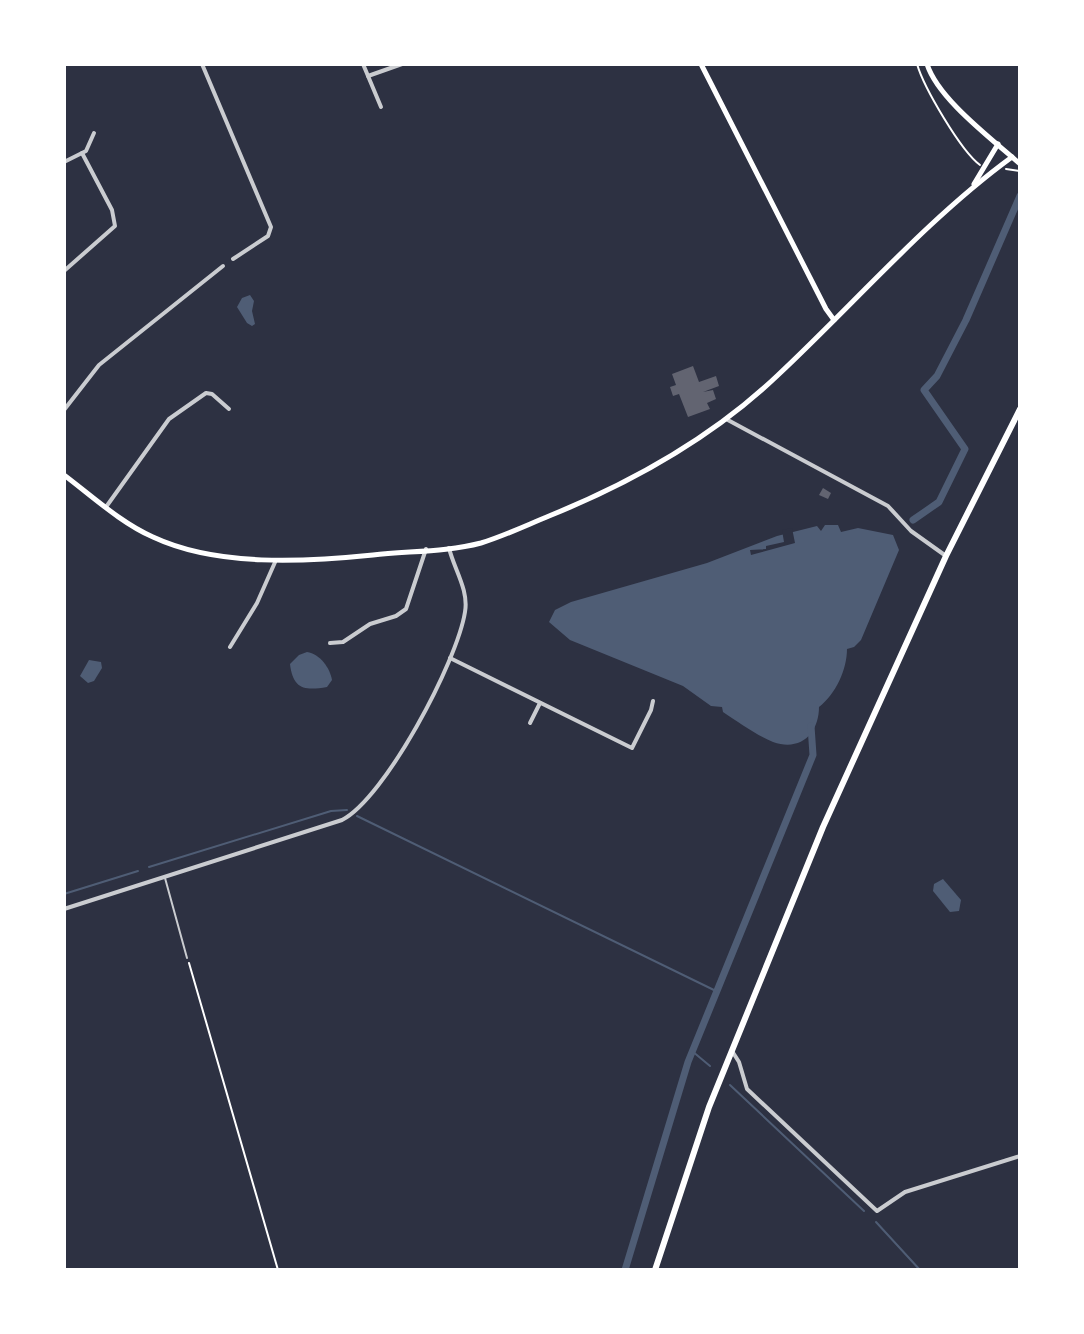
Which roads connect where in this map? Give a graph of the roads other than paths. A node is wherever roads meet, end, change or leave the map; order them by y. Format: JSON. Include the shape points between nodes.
{"nodes":[{"id":1,"x":202,"y":64,"type":"edge"},
{"id":2,"x":363,"y":64,"type":"edge"},
{"id":3,"x":402,"y":64,"type":"edge"},
{"id":4,"x":701,"y":64,"type":"edge"},
{"id":5,"x":927,"y":64,"type":"edge"},
{"id":6,"x":368,"y":76,"type":"junction"},
{"id":7,"x":381,"y":107,"type":"dead end"},
{"id":8,"x":94,"y":133,"type":"dead end"},
{"id":9,"x":998,"y":144,"type":"junction"},
{"id":10,"x":82,"y":153,"type":"junction"},
{"id":11,"x":1012,"y":157,"type":"junction"},
{"id":12,"x":64,"y":162,"type":"edge"},
{"id":13,"x":1020,"y":164,"type":"edge"},
{"id":14,"x":973,"y":187,"type":"junction"},
{"id":15,"x":233,"y":259,"type":"dead end"},
{"id":16,"x":223,"y":266,"type":"dead end"},
{"id":17,"x":64,"y":271,"type":"edge"},
{"id":18,"x":834,"y":320,"type":"junction"},
{"id":19,"x":229,"y":409,"type":"dead end"},
{"id":20,"x":1020,"y":409,"type":"edge"},
{"id":21,"x":64,"y":410,"type":"edge"},
{"id":22,"x":726,"y":419,"type":"junction"},
{"id":23,"x":64,"y":475,"type":"edge"},
{"id":24,"x":106,"y":507,"type":"junction"},
{"id":25,"x":449,"y":548,"type":"junction"},
{"id":26,"x":426,"y":549,"type":"junction"},
{"id":27,"x":946,"y":556,"type":"junction"},
{"id":28,"x":276,"y":560,"type":"junction"},
{"id":29,"x":330,"y":643,"type":"dead end"},
{"id":30,"x":230,"y":647,"type":"dead end"},
{"id":31,"x":450,"y":658,"type":"junction"},
{"id":32,"x":653,"y":701,"type":"dead end"},
{"id":33,"x":540,"y":703,"type":"junction"},
{"id":34,"x":530,"y":723,"type":"dead end"},
{"id":35,"x":164,"y":877,"type":"junction"},
{"id":36,"x":64,"y":909,"type":"edge"},
{"id":37,"x":187,"y":958,"type":"road end"},
{"id":38,"x":732,"y":1050,"type":"junction"},
{"id":39,"x":1020,"y":1156,"type":"edge"},
{"id":40,"x":655,"y":1270,"type":"edge"}],
"edges":[{"from":1,"to":15,"type":"street","via":[[271,227],[271,234]]},
{"from":2,"to":6,"type":"street"},
{"from":3,"to":6,"type":"street"},
{"from":4,"to":18,"type":"main road"},
{"from":5,"to":9,"type":"main road","via":[[940,89]]},
{"from":6,"to":7,"type":"street"},
{"from":8,"to":10,"type":"street"},
{"from":9,"to":11,"type":"main road"},
{"from":9,"to":14,"type":"main road"},
{"from":10,"to":12,"type":"street"},
{"from":10,"to":17,"type":"street","via":[[115,226]]},
{"from":11,"to":13,"type":"main road"},
{"from":11,"to":14,"type":"main road"},
{"from":14,"to":18,"type":"main road"},
{"from":16,"to":21,"type":"street","via":[[99,365]]},
{"from":18,"to":22,"type":"main road"},
{"from":19,"to":24,"type":"street","via":[[206,393],[169,419]]},
{"from":20,"to":27,"type":"highway"},
{"from":22,"to":25,"type":"main road","via":[[609,491],[498,537]]},
{"from":22,"to":27,"type":"street","via":[[888,506]]},
{"from":23,"to":24,"type":"main road"},
{"from":24,"to":28,"type":"main road","via":[[155,538],[191,550]]},
{"from":25,"to":26,"type":"main road"},
{"from":25,"to":31,"type":"street","via":[[466,601]]},
{"from":26,"to":28,"type":"main road"},
{"from":26,"to":29,"type":"street","via":[[406,609],[343,642]]},
{"from":27,"to":38,"type":"highway","via":[[823,827]]},
{"from":28,"to":30,"type":"street"},
{"from":31,"to":33,"type":"street"},
{"from":31,"to":35,"type":"street","via":[[428,708],[353,814]]},
{"from":32,"to":33,"type":"street","via":[[630,750]]},
{"from":33,"to":34,"type":"street"},
{"from":35,"to":36,"type":"street"},
{"from":35,"to":37,"type":"lane"},
{"from":38,"to":39,"type":"street","via":[[747,1089],[877,1211],[905,1192]]},
{"from":38,"to":40,"type":"highway"}]}
